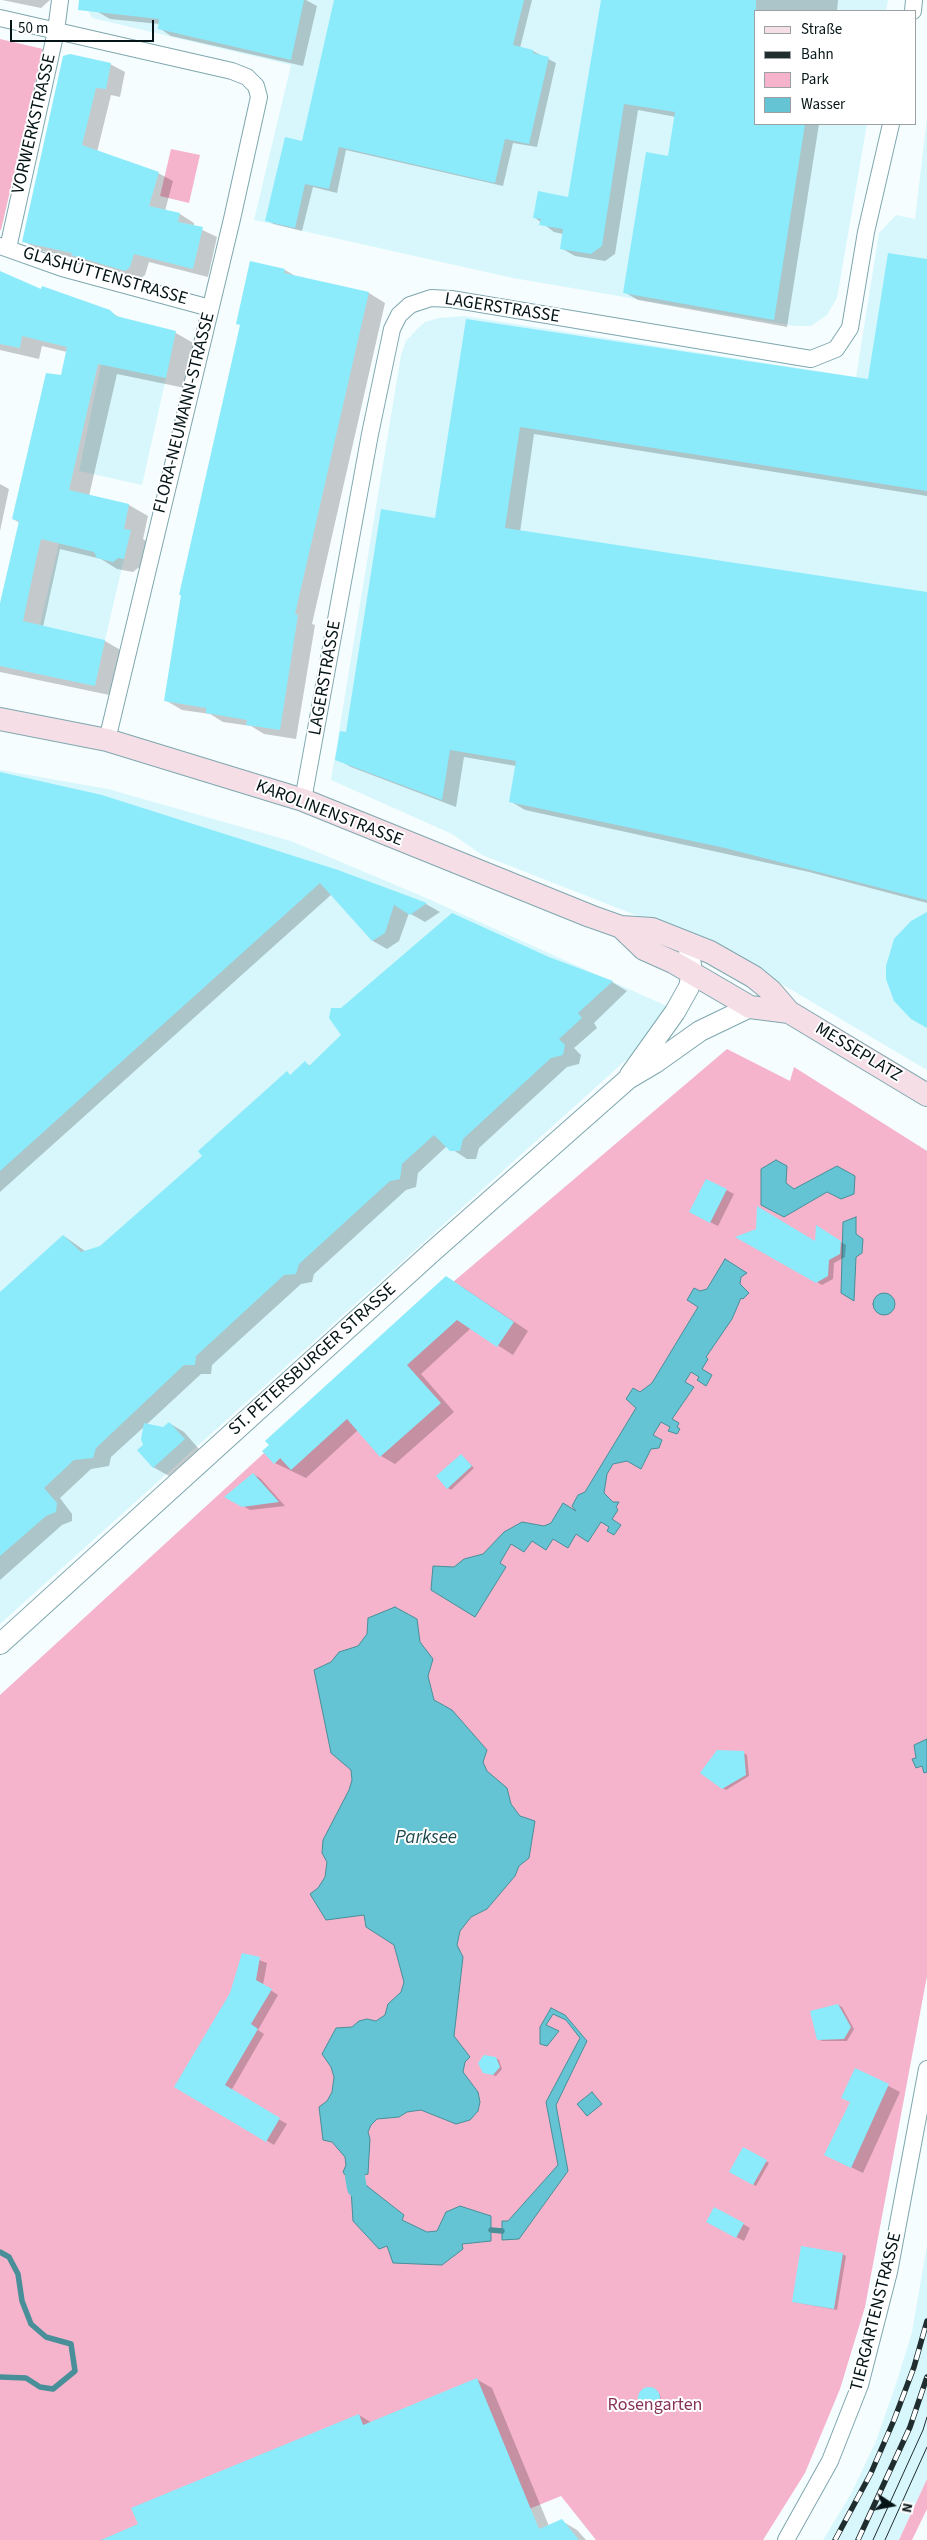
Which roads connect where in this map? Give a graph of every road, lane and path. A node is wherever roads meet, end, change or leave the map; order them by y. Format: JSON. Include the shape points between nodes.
{"nodes":[{"id":1,"x":60,"y":0,"type":"edge"},
{"id":2,"x":0,"y":18,"type":"edge"},
{"id":3,"x":56,"y":31,"type":"junction"},
{"id":4,"x":891,"y":125,"type":"edge"},
{"id":5,"x":4,"y":247,"type":"edge"},
{"id":6,"x":210,"y":308,"type":"junction"},
{"id":7,"x":0,"y":719,"type":"edge"},
{"id":8,"x":106,"y":740,"type":"junction"},
{"id":9,"x":303,"y":800,"type":"junction"},
{"id":10,"x":621,"y":928,"type":"junction"},
{"id":11,"x":688,"y":943,"type":"junction"},
{"id":12,"x":729,"y":962,"type":"joint"},
{"id":13,"x":692,"y":973,"type":"junction"},
{"id":14,"x":715,"y":986,"type":"joint"},
{"id":15,"x":750,"y":1007,"type":"junction"},
{"id":16,"x":790,"y":1012,"type":"junction"},
{"id":17,"x":628,"y":1079,"type":"junction"},
{"id":18,"x":927,"y":1095,"type":"edge"},
{"id":19,"x":0,"y":1644,"type":"edge"},
{"id":20,"x":927,"y":2069,"type":"edge"},
{"id":21,"x":786,"y":2540,"type":"edge"}],
"edges":[{"from":1,"to":3,"type":"street","name":"VORWERKSTRASSE"},
{"from":2,"to":3,"type":"street"},
{"from":3,"to":5,"type":"street","name":"VORWERKSTRASSE"},
{"from":3,"to":6,"type":"street","name":"FLORA-NEUMANN-STRASSE","via":[[232,71],[247,77],[256,86],[259,97],[257,111]]},
{"from":4,"to":9,"type":"street","name":"LAGERSTRASSE","via":[[866,232],[850,328],[836,349],[811,359],[451,299],[431,298],[410,304],[399,315],[392,329],[370,434]]},
{"from":5,"to":6,"type":"street","name":"GLASHÜTTENSTRASSE","via":[[62,268]]},
{"from":6,"to":8,"type":"street","name":"FLORA-NEUMANN-STRASSE"},
{"from":7,"to":8,"type":"main road","name":"KAROLINENSTRASSE"},
{"from":8,"to":9,"type":"main road","name":"KAROLINENSTRASSE"},
{"from":9,"to":10,"type":"main road","name":"KAROLINENSTRASSE"},
{"from":10,"to":11,"type":"main road","name":"KAROLINENSTRASSE","via":[[652,929]]},
{"from":10,"to":13,"type":"main road","name":"KAROLINENSTRASSE","via":[[644,949]]},
{"from":11,"to":12,"type":"main road","name":"KAROLINENSTRASSE"},
{"from":11,"to":13,"type":"street","name":"ST. PETERSBURGER STRASSE"},
{"from":12,"to":16,"type":"main road","name":"MESSEPLATZ","via":[[771,991]]},
{"from":13,"to":14,"type":"main road","name":"KAROLINENSTRASSE"},
{"from":13,"to":17,"type":"street","name":"ST. PETERSBURGER STRASSE","via":[[684,997]]},
{"from":14,"to":15,"type":"main road","name":"MESSEPLATZ"},
{"from":15,"to":16,"type":"main road","name":"MESSEPLATZ"},
{"from":15,"to":17,"type":"street","name":"ST. PETERSBURGER STRASSE","via":[[709,1026]]},
{"from":16,"to":18,"type":"main road","name":"MESSEPLATZ"},
{"from":17,"to":19,"type":"street","name":"ST. PETERSBURGER STRASSE"},
{"from":20,"to":21,"type":"street","name":"TIERGARTENSTRASSE","via":[[889,2272],[860,2385],[830,2461]]}]}
